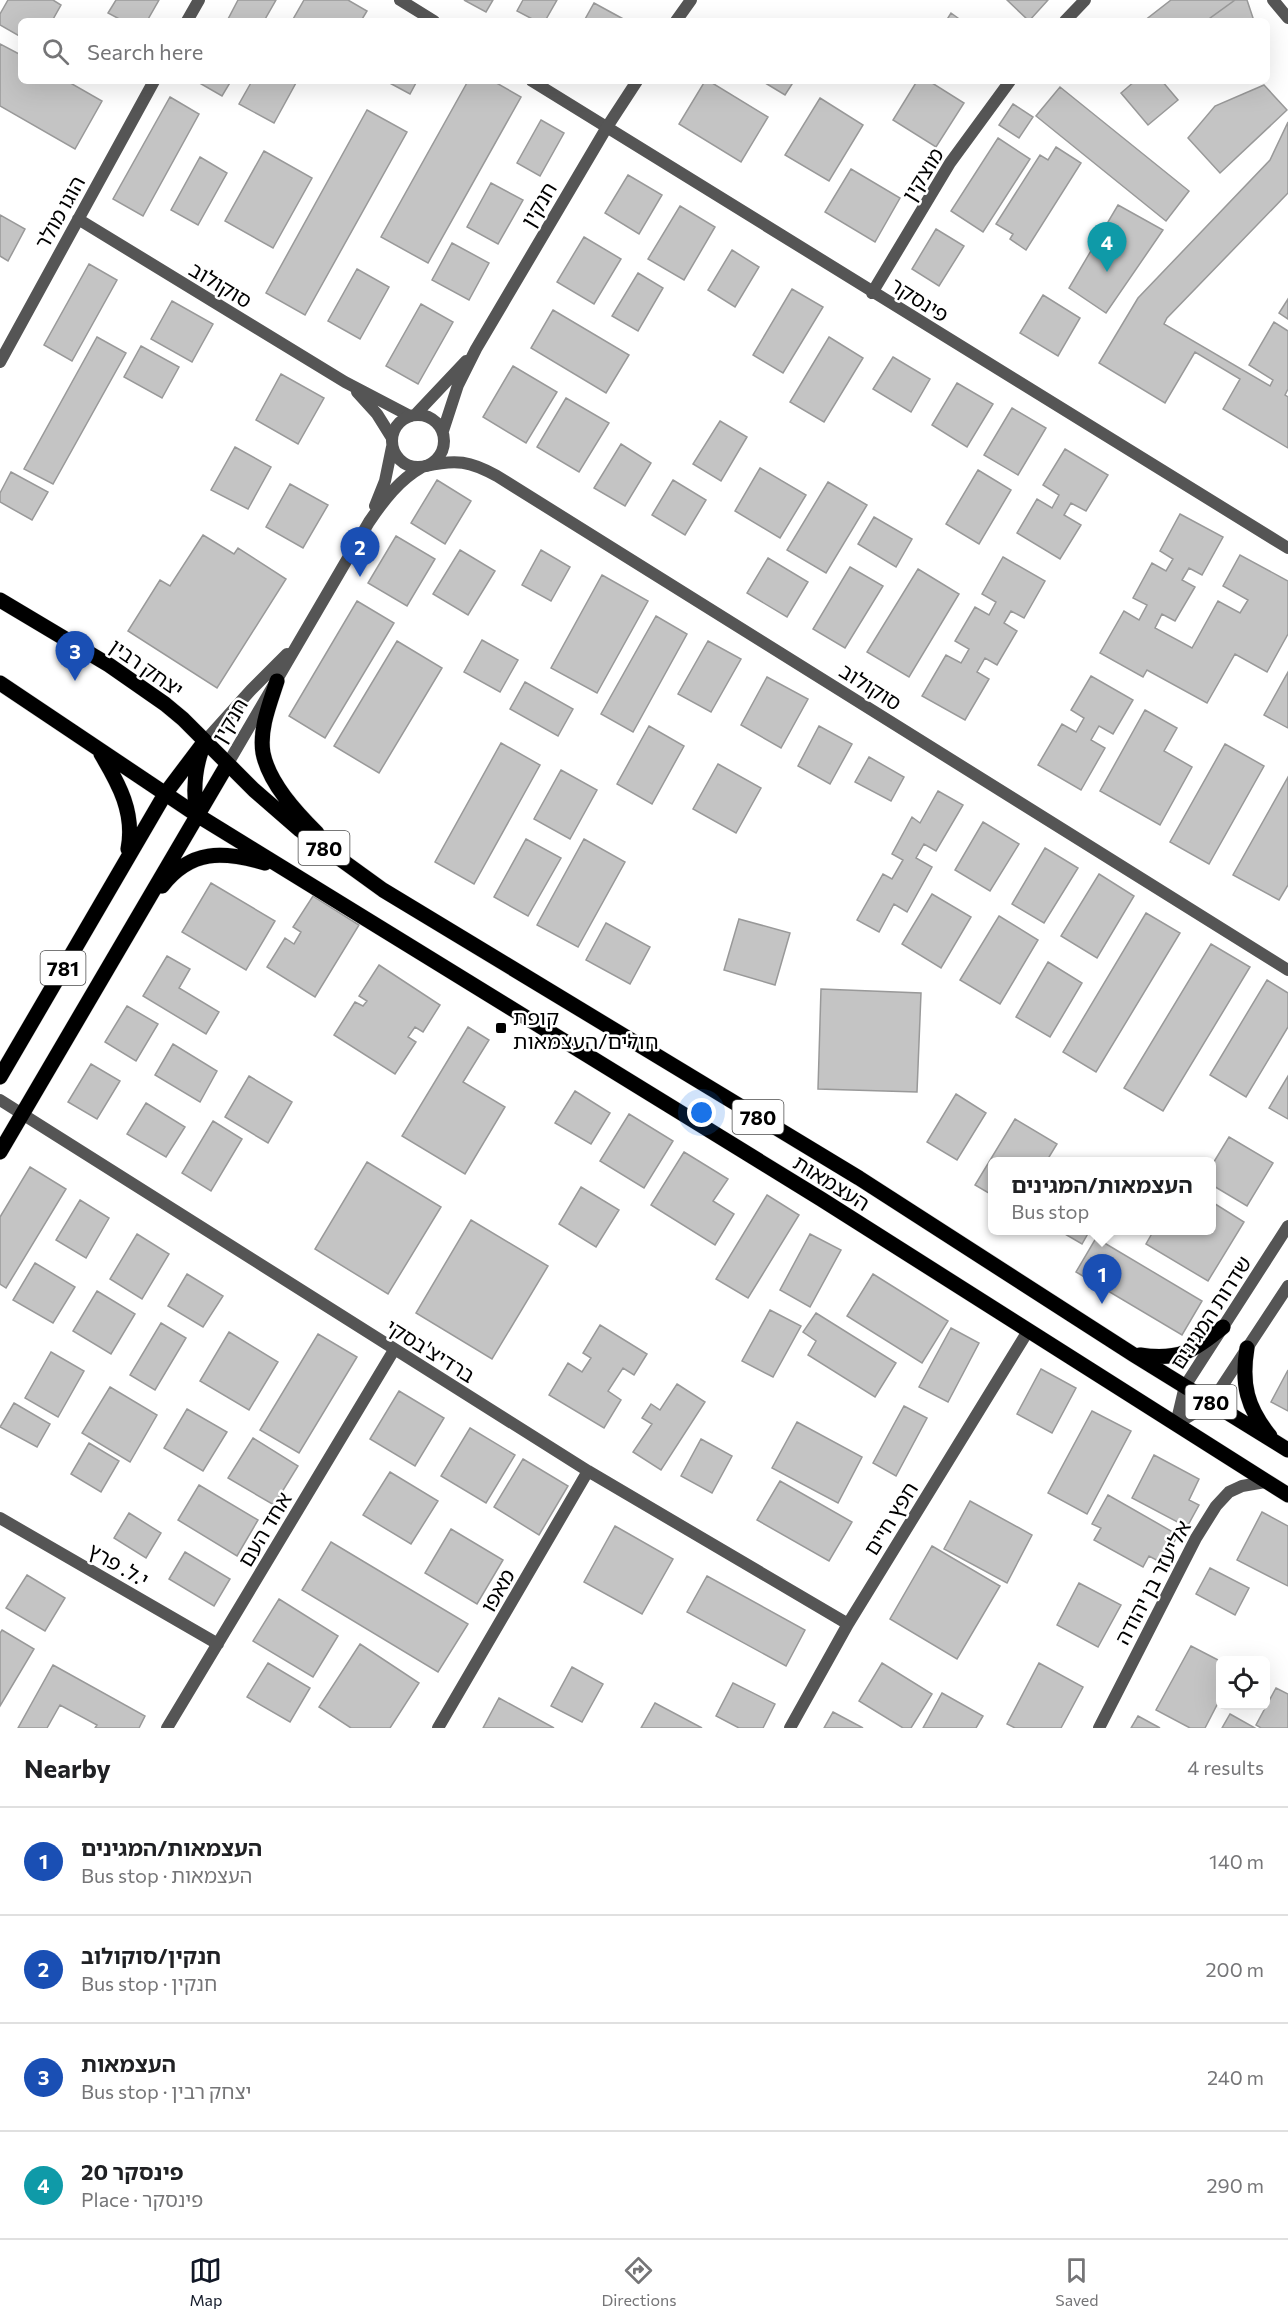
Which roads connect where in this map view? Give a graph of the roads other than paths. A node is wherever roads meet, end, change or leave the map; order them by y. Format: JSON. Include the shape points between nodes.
{"nodes":[{"id":1,"x":199,"y":0,"type":"edge"},
{"id":2,"x":400,"y":0,"type":"edge"},
{"id":3,"x":691,"y":0,"type":"edge"},
{"id":4,"x":1085,"y":0,"type":"edge"},
{"id":5,"x":1274,"y":0,"type":"edge"},
{"id":6,"x":189,"y":18,"type":"edge"},
{"id":7,"x":429,"y":18,"type":"edge"},
{"id":8,"x":678,"y":18,"type":"edge"},
{"id":9,"x":1068,"y":18,"type":"edge"},
{"id":10,"x":1288,"y":18,"type":"edge"},
{"id":11,"x":152,"y":84,"type":"edge"},
{"id":12,"x":537,"y":84,"type":"edge"},
{"id":13,"x":635,"y":84,"type":"edge"},
{"id":14,"x":1008,"y":84,"type":"edge"},
{"id":15,"x":608,"y":127,"type":"junction"},
{"id":16,"x":78,"y":219,"type":"junction"},
{"id":17,"x":872,"y":293,"type":"junction"},
{"id":18,"x":476,"y":348,"type":"junction"},
{"id":19,"x":0,"y":362,"type":"edge"},
{"id":20,"x":345,"y":382,"type":"junction"},
{"id":21,"x":413,"y":415,"type":"junction"},
{"id":22,"x":443,"y":431,"type":"junction"},
{"id":23,"x":392,"y":442,"type":"junction"},
{"id":24,"x":424,"y":466,"type":"junction"},
{"id":25,"x":369,"y":522,"type":"junction"},
{"id":26,"x":1288,"y":548,"type":"edge"},
{"id":27,"x":0,"y":600,"type":"edge"},
{"id":28,"x":296,"y":645,"type":"junction"},
{"id":29,"x":277,"y":681,"type":"junction"},
{"id":30,"x":0,"y":683,"type":"edge"},
{"id":31,"x":205,"y":741,"type":"junction"},
{"id":32,"x":97,"y":748,"type":"junction"},
{"id":33,"x":227,"y":765,"type":"junction"},
{"id":34,"x":165,"y":794,"type":"junction"},
{"id":35,"x":197,"y":815,"type":"junction"},
{"id":36,"x":126,"y":858,"type":"junction"},
{"id":37,"x":348,"y":866,"type":"junction"},
{"id":38,"x":283,"y":868,"type":"junction"},
{"id":39,"x":136,"y":919,"type":"junction"},
{"id":40,"x":1288,"y":970,"type":"edge"},
{"id":41,"x":0,"y":1077,"type":"edge"},
{"id":42,"x":0,"y":1100,"type":"edge"},
{"id":43,"x":23,"y":1115,"type":"junction"},
{"id":44,"x":0,"y":1152,"type":"edge"},
{"id":45,"x":1288,"y":1226,"type":"edge"},
{"id":46,"x":1288,"y":1286,"type":"edge"},
{"id":47,"x":1223,"y":1327,"type":"junction"},
{"id":48,"x":1028,"y":1331,"type":"junction"},
{"id":49,"x":1247,"y":1348,"type":"junction"},
{"id":50,"x":394,"y":1350,"type":"junction"},
{"id":51,"x":1134,"y":1355,"type":"junction"},
{"id":52,"x":1185,"y":1386,"type":"junction"},
{"id":53,"x":1211,"y":1402,"type":"junction"},
{"id":54,"x":1176,"y":1424,"type":"junction"},
{"id":55,"x":1273,"y":1441,"type":"junction"},
{"id":56,"x":1288,"y":1450,"type":"edge"},
{"id":57,"x":588,"y":1471,"type":"junction"},
{"id":58,"x":1265,"y":1482,"type":"junction"},
{"id":59,"x":1288,"y":1495,"type":"edge"},
{"id":60,"x":0,"y":1518,"type":"edge"},
{"id":61,"x":848,"y":1624,"type":"junction"},
{"id":62,"x":218,"y":1644,"type":"junction"},
{"id":63,"x":167,"y":1728,"type":"edge"},
{"id":64,"x":438,"y":1728,"type":"edge"},
{"id":65,"x":790,"y":1728,"type":"edge"},
{"id":66,"x":1099,"y":1728,"type":"edge"}],
"edges":[{"from":1,"to":6,"type":"street"},
{"from":2,"to":7,"type":"street"},
{"from":3,"to":8,"type":"street"},
{"from":4,"to":9,"type":"street"},
{"from":5,"to":10,"type":"street"},
{"from":11,"to":16,"type":"street","name":"הוגו מולר"},
{"from":12,"to":15,"type":"street","name":"פינסקר"},
{"from":13,"to":15,"type":"street","name":"חנקין"},
{"from":14,"to":17,"type":"street","name":"מוצקין","via":[[950,163]]},
{"from":15,"to":17,"type":"street","name":"פינסקר"},
{"from":15,"to":18,"type":"street","name":"חנקין"},
{"from":16,"to":19,"type":"street","name":"הוגו מולר"},
{"from":16,"to":20,"type":"street","name":"סוקולוב"},
{"from":17,"to":26,"type":"street","name":"פינסקר"},
{"from":18,"to":21,"type":"street","name":"חנקין"},
{"from":18,"to":22,"type":"street","name":"חנקין","via":[[458,385]]},
{"from":20,"to":21,"type":"street","name":"סוקולוב"},
{"from":20,"to":23,"type":"street","name":"סוקולוב","via":[[377,414]]},
{"from":21,"to":22,"type":"street","via":[[432,418]]},
{"from":21,"to":23,"type":"street","via":[[399,422]]},
{"from":22,"to":24,"type":"street","via":[[444,448],[440,456]]},
{"from":23,"to":24,"type":"street","via":[[401,461],[409,466]]},
{"from":23,"to":25,"type":"street","name":"חנקין","via":[[385,481]]},
{"from":24,"to":25,"type":"street","name":"חנקין","via":[[408,475]]},
{"from":24,"to":40,"type":"street","name":"סוקולוב","via":[[449,461],[480,466]]},
{"from":25,"to":28,"type":"street","name":"חנקין"},
{"from":27,"to":31,"type":"main road","name":"יצחק רבין","via":[[116,670],[165,704]]},
{"from":28,"to":29,"type":"street","name":"חנקין"},
{"from":28,"to":31,"type":"street","name":"חנקין"},
{"from":29,"to":33,"type":"street","name":"חנקין"},
{"from":29,"to":37,"type":"main road","via":[[267,712],[263,754],[289,801]]},
{"from":30,"to":32,"type":"main road"},
{"from":31,"to":33,"type":"main road","name":"יצחק רבין"},
{"from":31,"to":34,"type":"main road","number":"781"},
{"from":31,"to":35,"type":"main road","via":[[194,786]]},
{"from":32,"to":34,"type":"main road"},
{"from":32,"to":36,"type":"main road","via":[[129,813]]},
{"from":33,"to":35,"type":"main road","name":"חנקין","number":"781"},
{"from":33,"to":37,"type":"main road","name":"העצמאות","number":"780","via":[[300,830]]},
{"from":34,"to":35,"type":"main road"},
{"from":34,"to":36,"type":"main road","number":"781"},
{"from":35,"to":38,"type":"main road","name":"העצמאות","number":"780"},
{"from":35,"to":39,"type":"main road","number":"781"},
{"from":36,"to":41,"type":"main road","number":"781"},
{"from":37,"to":51,"type":"main road","name":"העצמאות","number":"780","via":[[440,926],[859,1178]]},
{"from":38,"to":39,"type":"main road","via":[[225,855],[198,858],[170,876]]},
{"from":38,"to":48,"type":"main road","name":"העצמאות","number":"780"},
{"from":39,"to":43,"type":"main road","number":"781"},
{"from":42,"to":43,"type":"street","name":"ברדיצ'בסקי"},
{"from":43,"to":44,"type":"main road","number":"781"},
{"from":43,"to":50,"type":"street","name":"ברדיצ'בסקי"},
{"from":45,"to":47,"type":"street","name":"שדרות המגינים"},
{"from":46,"to":49,"type":"street"},
{"from":47,"to":51,"type":"main road","via":[[1192,1351],[1178,1356]]},
{"from":47,"to":52,"type":"street","name":"שדרות המגינים"},
{"from":48,"to":54,"type":"main road","name":"העצמאות","number":"780"},
{"from":48,"to":61,"type":"street","name":"חפץ חיים"},
{"from":49,"to":53,"type":"street"},
{"from":49,"to":55,"type":"main road","via":[[1247,1397]]},
{"from":50,"to":57,"type":"street","name":"ברדיצ'בסקי"},
{"from":50,"to":62,"type":"street","name":"אחד העם"},
{"from":51,"to":52,"type":"main road","name":"העצמאות","number":"780"},
{"from":52,"to":53,"type":"main road","name":"העצמאות","number":"780"},
{"from":52,"to":54,"type":"street","name":"שדרות המגינים"},
{"from":53,"to":54,"type":"street"},
{"from":53,"to":55,"type":"main road","name":"העצמאות","number":"780"},
{"from":54,"to":58,"type":"main road","name":"העצמאות","number":"780"},
{"from":55,"to":56,"type":"main road","name":"העצמאות","number":"780"},
{"from":57,"to":61,"type":"street","name":"ברדיצ'בסקי"},
{"from":57,"to":64,"type":"street","name":"מאפו"},
{"from":58,"to":59,"type":"main road","name":"העצמאות","number":"780"},
{"from":58,"to":66,"type":"street","name":"אליעזר בן יהודה","via":[[1229,1492],[1216,1506]]},
{"from":60,"to":62,"type":"street","name":"י.ל. פרץ"},
{"from":61,"to":65,"type":"street","name":"חפץ חיים"},
{"from":62,"to":63,"type":"street","name":"אחד העם"}]}
